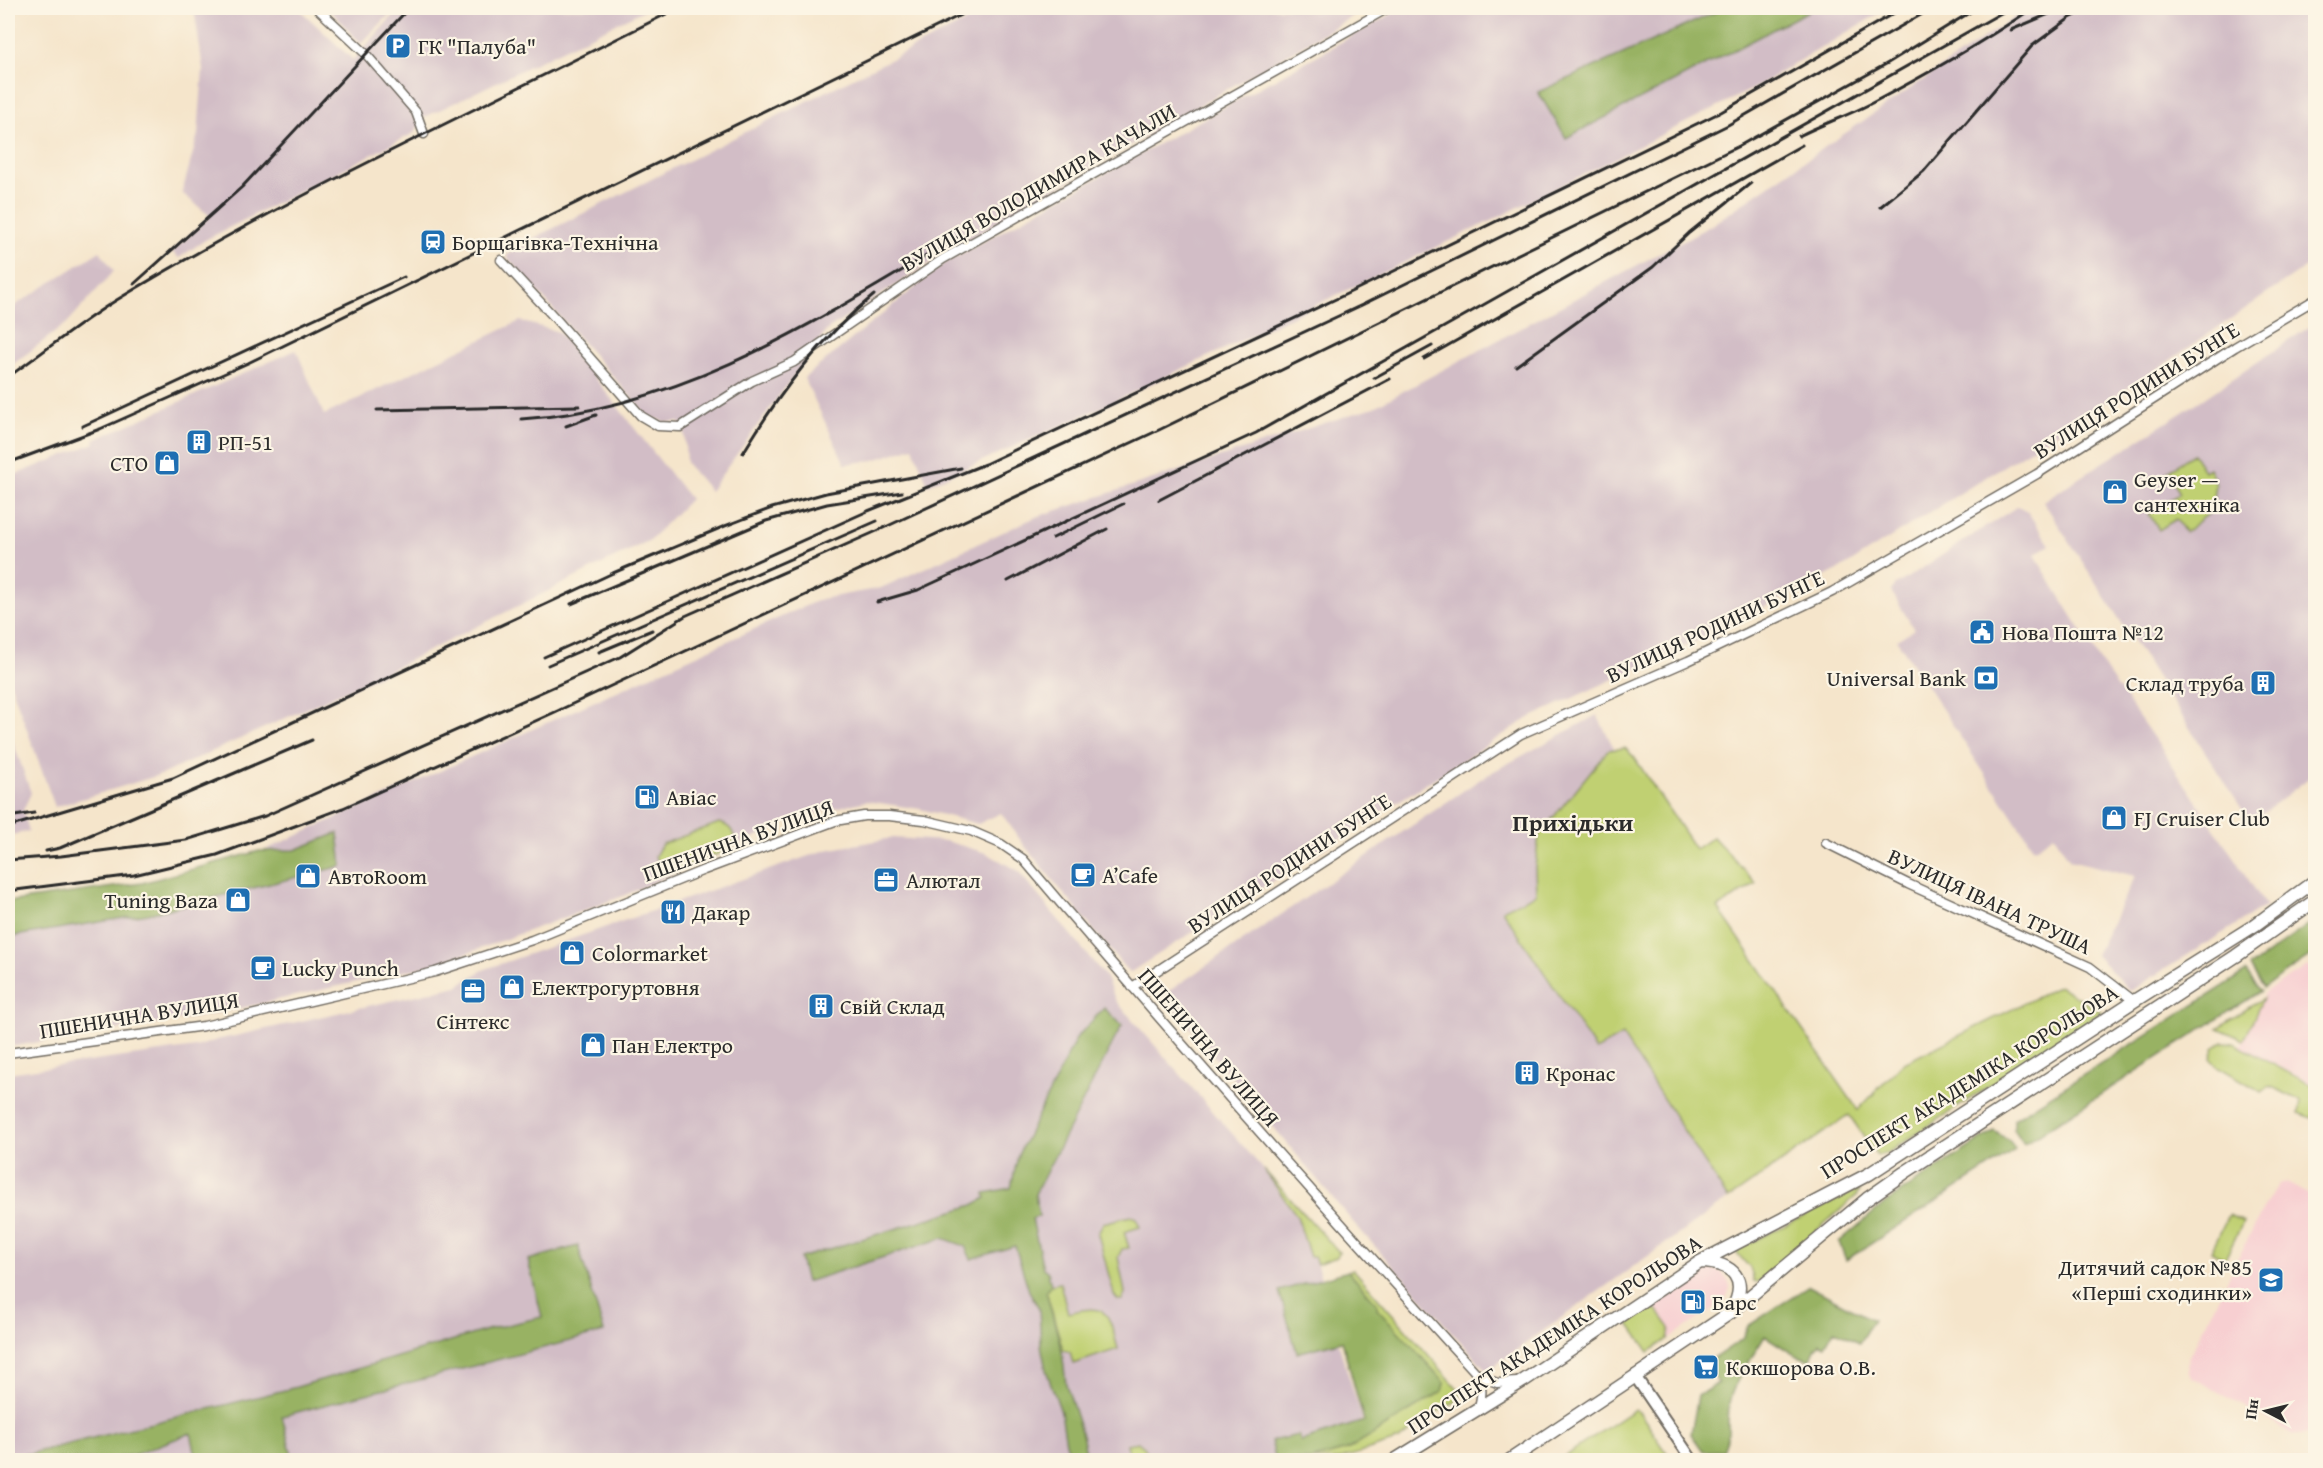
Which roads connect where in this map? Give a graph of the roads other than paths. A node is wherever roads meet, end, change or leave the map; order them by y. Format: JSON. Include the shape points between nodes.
{"nodes":[{"id":1,"x":318,"y":8,"type":"edge"},
{"id":2,"x":1388,"y":8,"type":"edge"},
{"id":3,"x":424,"y":134,"type":"dead end"},
{"id":4,"x":501,"y":260,"type":"dead end"},
{"id":5,"x":2316,"y":300,"type":"edge"},
{"id":6,"x":1826,"y":843,"type":"dead end"},
{"id":7,"x":2316,"y":880,"type":"edge"},
{"id":8,"x":2316,"y":900,"type":"edge"},
{"id":9,"x":1132,"y":987,"type":"junction"},
{"id":10,"x":2134,"y":1001,"type":"junction"},
{"id":11,"x":8,"y":1053,"type":"edge"},
{"id":12,"x":1700,"y":1262,"type":"junction"},
{"id":13,"x":1730,"y":1313,"type":"junction"},
{"id":14,"x":1478,"y":1375,"type":"junction"},
{"id":15,"x":1635,"y":1376,"type":"junction"},
{"id":16,"x":1523,"y":1382,"type":"junction"},
{"id":17,"x":1478,"y":1410,"type":"junction"},
{"id":18,"x":1395,"y":1461,"type":"edge"},
{"id":19,"x":1510,"y":1461,"type":"edge"},
{"id":20,"x":1692,"y":1461,"type":"edge"}],
"edges":[{"from":1,"to":3,"type":"street","via":[[365,53],[416,112]]},
{"from":2,"to":4,"type":"street","name":"ВУЛИЦЯ ВОЛОДИМИРА КАЧАЛИ","via":[[943,259],[794,362],[752,381],[680,427],[658,426],[641,416]]},
{"from":5,"to":9,"type":"street","name":"ВУЛИЦЯ РОДИНИ БУНҐЕ","via":[[2037,474],[1832,592],[1521,734]]},
{"from":6,"to":10,"type":"street","name":"ВУЛИЦЯ ІВАНА ТРУША","via":[[2090,967]]},
{"from":7,"to":10,"type":"main road","name":"ПРОСПЕКТ АКАДЕМІКА КОРОЛЬОВА","via":[[2255,925]]},
{"from":8,"to":13,"type":"main road","name":"ПРОСПЕКТ АКАДЕМІКА КОРОЛЬОВА","via":[[1867,1199]]},
{"from":9,"to":11,"type":"street","name":"ПШЕНИЧНА ВУЛИЦЯ","via":[[1023,859],[1001,844],[971,831],[924,820],[864,816],[828,823],[532,940],[435,972],[204,1026]]},
{"from":9,"to":14,"type":"street","name":"ПШЕНИЧНА ВУЛИЦЯ"},
{"from":10,"to":12,"type":"main road","name":"ПРОСПЕКТ АКАДЕМІКА КОРОЛЬОВА","via":[[1869,1174]]},
{"from":12,"to":13,"type":"main road","via":[[1722,1264],[1735,1275],[1740,1292]]},
{"from":12,"to":16,"type":"main road","name":"ПРОСПЕКТ АКАДЕМІКА КОРОЛЬОВА"},
{"from":13,"to":15,"type":"main road","name":"ПРОСПЕКТ АКАДЕМІКА КОРОЛЬОВА"},
{"from":14,"to":16,"type":"street","via":[[1497,1383]]},
{"from":14,"to":17,"type":"street","via":[[1482,1386]]},
{"from":15,"to":19,"type":"main road","name":"ПРОСПЕКТ АКАДЕМІКА КОРОЛЬОВА"},
{"from":15,"to":20,"type":"street"},
{"from":16,"to":17,"type":"main road","name":"ПРОСПЕКТ АКАДЕМІКА КОРОЛЬОВА"},
{"from":17,"to":18,"type":"main road","name":"ПРОСПЕКТ АКАДЕМІКА КОРОЛЬОВА"}]}
